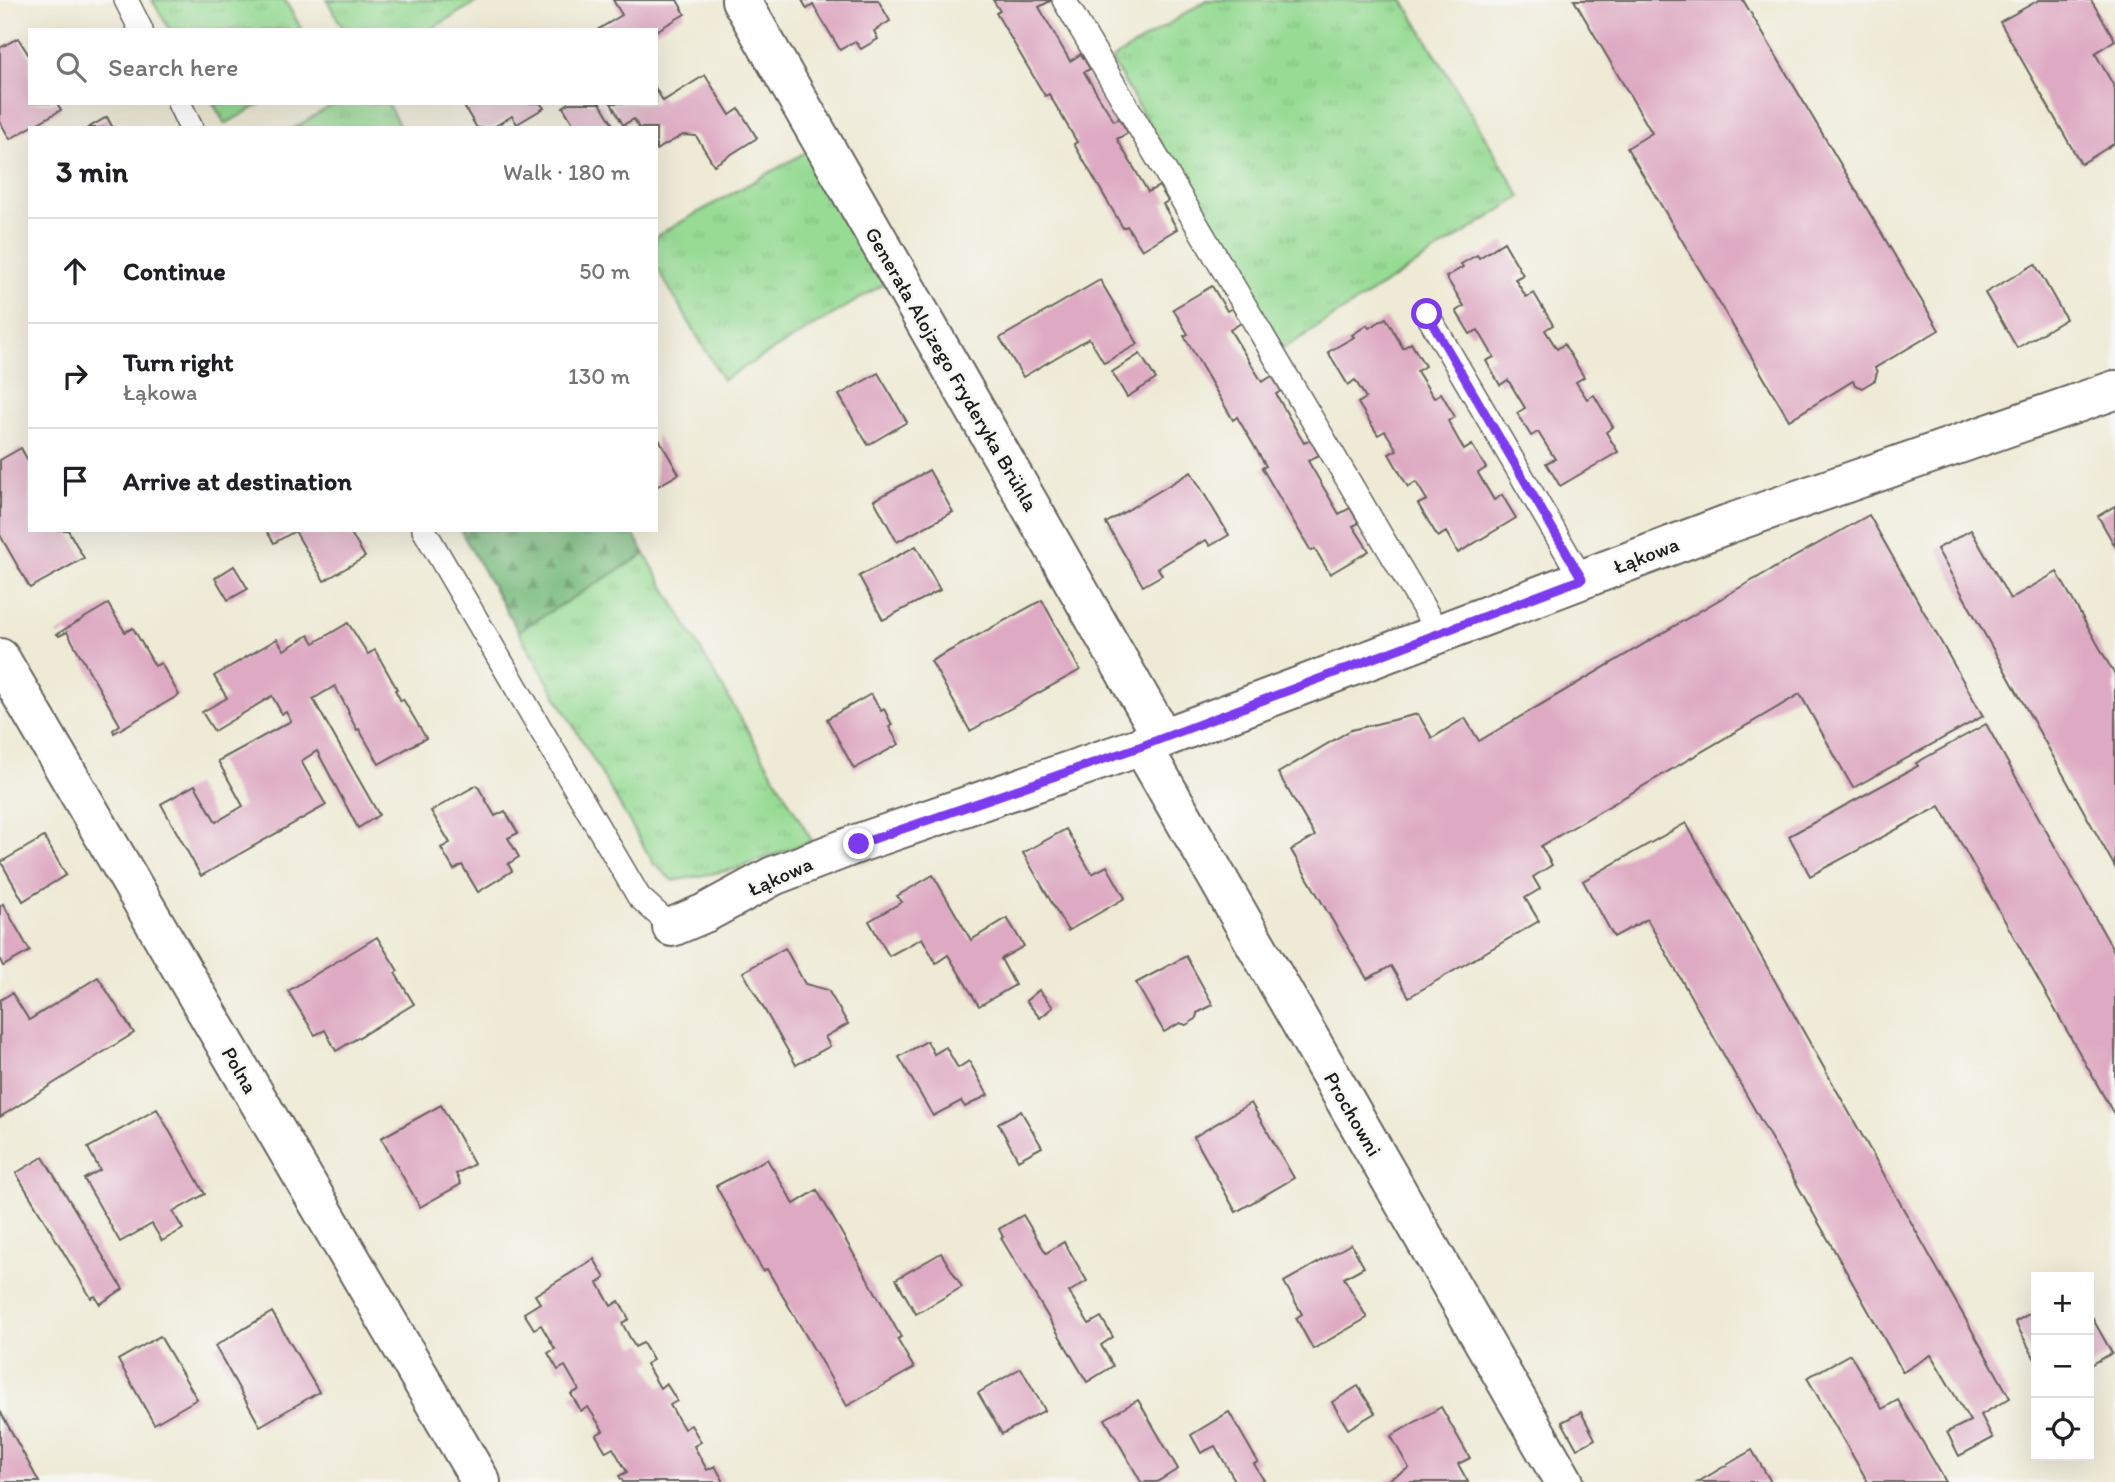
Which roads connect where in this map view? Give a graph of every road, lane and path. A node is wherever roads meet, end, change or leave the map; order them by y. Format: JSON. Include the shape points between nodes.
{"nodes":[{"id":1,"x":126,"y":0,"type":"edge"},
{"id":2,"x":741,"y":0,"type":"edge"},
{"id":3,"x":1064,"y":0,"type":"edge"},
{"id":4,"x":140,"y":28,"type":"edge"},
{"id":5,"x":180,"y":105,"type":"edge"},
{"id":6,"x":190,"y":126,"type":"edge"},
{"id":7,"x":1427,"y":314,"type":"dead end"},
{"id":8,"x":2115,"y":390,"type":"edge"},
{"id":9,"x":425,"y":532,"type":"edge"},
{"id":10,"x":1582,"y":579,"type":"junction"},
{"id":11,"x":1439,"y":634,"type":"junction"},
{"id":12,"x":0,"y":657,"type":"edge"},
{"id":13,"x":13,"y":709,"type":"edge"},
{"id":14,"x":1152,"y":742,"type":"junction"},
{"id":15,"x":673,"y":927,"type":"joint"},
{"id":16,"x":481,"y":1482,"type":"edge"},
{"id":17,"x":1564,"y":1482,"type":"edge"}],
"edges":[{"from":1,"to":4,"type":"lane"},
{"from":2,"to":14,"type":"street","name":"Generała Alojzego Fryderyka Brühla"},
{"from":3,"to":11,"type":"lane"},
{"from":5,"to":6,"type":"lane"},
{"from":7,"to":10,"type":"lane"},
{"from":8,"to":10,"type":"street","name":"Łąkowa"},
{"from":9,"to":15,"type":"lane","via":[[639,897]]},
{"from":10,"to":11,"type":"street","name":"Łąkowa"},
{"from":11,"to":14,"type":"street","name":"Łąkowa"},
{"from":12,"to":13,"type":"street","name":"Polna"},
{"from":13,"to":16,"type":"street","name":"Polna"},
{"from":14,"to":15,"type":"street","name":"Łąkowa","via":[[774,876]]},
{"from":14,"to":17,"type":"street","name":"Prochowni"}]}
